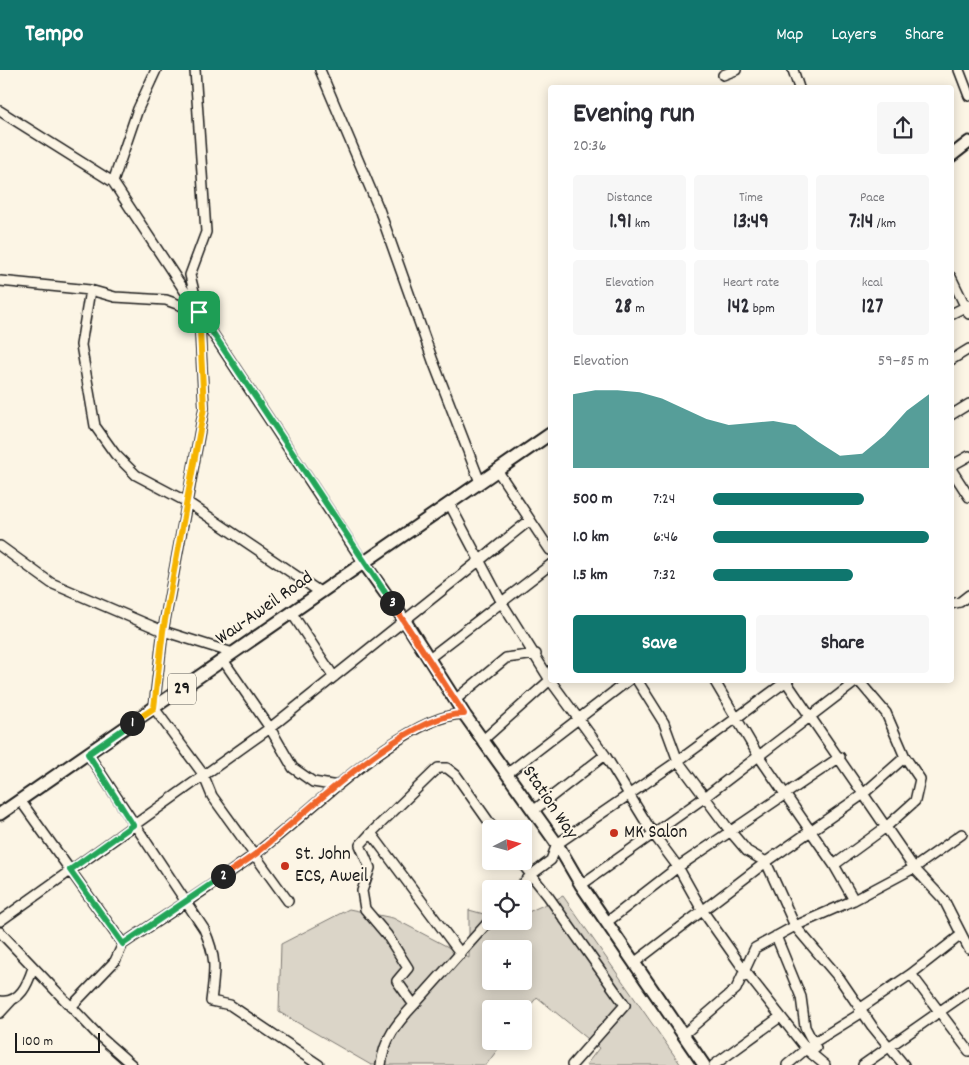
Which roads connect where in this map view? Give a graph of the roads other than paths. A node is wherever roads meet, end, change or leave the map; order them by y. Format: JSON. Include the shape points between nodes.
{"nodes":[{"id":1,"x":156,"y":70,"type":"edge"},
{"id":2,"x":195,"y":70,"type":"edge"},
{"id":3,"x":736,"y":70,"type":"edge"},
{"id":4,"x":793,"y":70,"type":"edge"},
{"id":5,"x":959,"y":70,"type":"edge"},
{"id":6,"x":323,"y":71,"type":"edge"},
{"id":7,"x":723,"y":75,"type":"dead end"},
{"id":8,"x":798,"y":85,"type":"edge"},
{"id":9,"x":968,"y":91,"type":"edge"},
{"id":10,"x":0,"y":111,"type":"edge"},
{"id":11,"x":969,"y":142,"type":"edge"},
{"id":12,"x":954,"y":154,"type":"edge"},
{"id":13,"x":114,"y":182,"type":"junction"},
{"id":14,"x":0,"y":281,"type":"edge"},
{"id":15,"x":954,"y":283,"type":"edge"},
{"id":16,"x":90,"y":290,"type":"junction"},
{"id":17,"x":968,"y":309,"type":"edge"},
{"id":18,"x":199,"y":312,"type":"junction"},
{"id":19,"x":954,"y":313,"type":"edge"},
{"id":20,"x":969,"y":349,"type":"edge"},
{"id":21,"x":954,"y":358,"type":"edge"},
{"id":22,"x":969,"y":404,"type":"edge"},
{"id":23,"x":954,"y":413,"type":"edge"},
{"id":24,"x":548,"y":435,"type":"edge"},
{"id":25,"x":969,"y":456,"type":"edge"},
{"id":26,"x":954,"y":466,"type":"edge"},
{"id":27,"x":497,"y":470,"type":"junction"},
{"id":28,"x":954,"y":473,"type":"edge"},
{"id":29,"x":480,"y":482,"type":"junction"},
{"id":30,"x":969,"y":497,"type":"edge"},
{"id":31,"x":187,"y":502,"type":"junction"},
{"id":32,"x":449,"y":503,"type":"junction"},
{"id":33,"x":530,"y":520,"type":"junction"},
{"id":34,"x":0,"y":546,"type":"edge"},
{"id":35,"x":548,"y":547,"type":"edge"},
{"id":36,"x":363,"y":562,"type":"junction"},
{"id":37,"x":479,"y":562,"type":"junction"},
{"id":38,"x":548,"y":567,"type":"edge"},
{"id":39,"x":320,"y":592,"type":"junction"},
{"id":40,"x":969,"y":595,"type":"edge"},
{"id":41,"x":502,"y":603,"type":"junction"},
{"id":42,"x":954,"y":603,"type":"edge"},
{"id":43,"x":291,"y":612,"type":"junction"},
{"id":44,"x":405,"y":621,"type":"junction"},
{"id":45,"x":163,"y":631,"type":"junction"},
{"id":46,"x":233,"y":653,"type":"junction"},
{"id":47,"x":536,"y":654,"type":"junction"},
{"id":48,"x":428,"y":659,"type":"junction"},
{"id":49,"x":223,"y":660,"type":"junction"},
{"id":50,"x":548,"y":676,"type":"edge"},
{"id":51,"x":334,"y":677,"type":"junction"},
{"id":52,"x":548,"y":682,"type":"edge"},
{"id":53,"x":552,"y":683,"type":"edge"},
{"id":54,"x":625,"y":683,"type":"edge"},
{"id":55,"x":639,"y":683,"type":"edge"},
{"id":56,"x":716,"y":683,"type":"edge"},
{"id":57,"x":783,"y":683,"type":"edge"},
{"id":58,"x":787,"y":683,"type":"edge"},
{"id":59,"x":854,"y":683,"type":"edge"},
{"id":60,"x":861,"y":683,"type":"edge"},
{"id":61,"x":454,"y":700,"type":"junction"},
{"id":62,"x":154,"y":708,"type":"junction"},
{"id":63,"x":464,"y":714,"type":"junction"},
{"id":64,"x":811,"y":716,"type":"junction"},
{"id":65,"x":580,"y":719,"type":"junction"},
{"id":66,"x":736,"y":719,"type":"junction"},
{"id":67,"x":270,"y":728,"type":"junction"},
{"id":68,"x":483,"y":740,"type":"junction"},
{"id":69,"x":88,"y":754,"type":"junction"},
{"id":70,"x":605,"y":755,"type":"junction"},
{"id":71,"x":758,"y":755,"type":"junction"},
{"id":72,"x":840,"y":757,"type":"junction"},
{"id":73,"x":905,"y":757,"type":"junction"},
{"id":74,"x":678,"y":761,"type":"junction"},
{"id":75,"x":508,"y":773,"type":"junction"},
{"id":76,"x":203,"y":774,"type":"junction"},
{"id":77,"x":338,"y":786,"type":"junction"},
{"id":78,"x":784,"y":793,"type":"junction"},
{"id":79,"x":629,"y":794,"type":"junction"},
{"id":80,"x":862,"y":795,"type":"junction"},
{"id":81,"x":705,"y":797,"type":"junction"},
{"id":82,"x":20,"y":800,"type":"junction"},
{"id":83,"x":533,"y":811,"type":"junction"},
{"id":84,"x":0,"y":814,"type":"edge"},
{"id":85,"x":488,"y":820,"type":"edge"},
{"id":86,"x":133,"y":825,"type":"junction"},
{"id":87,"x":886,"y":827,"type":"junction"},
{"id":88,"x":730,"y":831,"type":"junction"},
{"id":89,"x":652,"y":832,"type":"junction"},
{"id":90,"x":810,"y":832,"type":"junction"},
{"id":91,"x":371,"y":833,"type":"junction"},
{"id":92,"x":962,"y":834,"type":"dead end"},
{"id":93,"x":557,"y":844,"type":"junction"},
{"id":94,"x":255,"y":854,"type":"junction"},
{"id":95,"x":766,"y":862,"type":"junction"},
{"id":96,"x":834,"y":865,"type":"junction"},
{"id":97,"x":678,"y":867,"type":"junction"},
{"id":98,"x":914,"y":868,"type":"junction"},
{"id":99,"x":70,"y":870,"type":"junction"},
{"id":100,"x":527,"y":870,"type":"edge"},
{"id":101,"x":531,"y":875,"type":"junction"},
{"id":102,"x":526,"y":880,"type":"edge"},
{"id":103,"x":581,"y":885,"type":"junction"},
{"id":104,"x":187,"y":900,"type":"junction"},
{"id":105,"x":854,"y":900,"type":"junction"},
{"id":106,"x":288,"y":901,"type":"dead end"},
{"id":107,"x":702,"y":910,"type":"junction"},
{"id":108,"x":0,"y":920,"type":"edge"},
{"id":109,"x":607,"y":922,"type":"junction"},
{"id":110,"x":795,"y":926,"type":"junction"},
{"id":111,"x":482,"y":930,"type":"edge"},
{"id":112,"x":0,"y":932,"type":"edge"},
{"id":113,"x":961,"y":935,"type":"junction"},
{"id":114,"x":776,"y":936,"type":"junction"},
{"id":115,"x":123,"y":944,"type":"junction"},
{"id":116,"x":969,"y":949,"type":"edge"},
{"id":117,"x":461,"y":954,"type":"junction"},
{"id":118,"x":634,"y":963,"type":"junction"},
{"id":119,"x":33,"y":968,"type":"junction"},
{"id":120,"x":744,"y":971,"type":"junction"},
{"id":121,"x":911,"y":974,"type":"junction"},
{"id":122,"x":969,"y":991,"type":"edge"},
{"id":123,"x":12,"y":1000,"type":"junction"},
{"id":124,"x":0,"y":1001,"type":"edge"},
{"id":125,"x":414,"y":1005,"type":"junction"},
{"id":126,"x":72,"y":1007,"type":"junction"},
{"id":127,"x":861,"y":1008,"type":"junction"},
{"id":128,"x":939,"y":1010,"type":"junction"},
{"id":129,"x":0,"y":1013,"type":"edge"},
{"id":130,"x":780,"y":1017,"type":"junction"},
{"id":131,"x":684,"y":1034,"type":"junction"},
{"id":132,"x":810,"y":1046,"type":"junction"},
{"id":133,"x":889,"y":1046,"type":"junction"},
{"id":134,"x":969,"y":1051,"type":"edge"},
{"id":135,"x":824,"y":1063,"type":"edge"},
{"id":136,"x":132,"y":1065,"type":"edge"},
{"id":137,"x":319,"y":1065,"type":"edge"},
{"id":138,"x":381,"y":1065,"type":"edge"},
{"id":139,"x":572,"y":1065,"type":"edge"},
{"id":140,"x":704,"y":1065,"type":"edge"},
{"id":141,"x":714,"y":1065,"type":"edge"},
{"id":142,"x":787,"y":1065,"type":"edge"},
{"id":143,"x":863,"y":1065,"type":"edge"},
{"id":144,"x":904,"y":1065,"type":"edge"}],
"edges":[{"from":1,"to":13,"type":"street","via":[[138,109]]},
{"from":2,"to":18,"type":"street","via":[[206,232],[190,275]]},
{"from":3,"to":7,"type":"street"},
{"from":4,"to":8,"type":"street"},
{"from":5,"to":9,"type":"street"},
{"from":6,"to":29,"type":"street","via":[[379,209],[432,361]]},
{"from":10,"to":13,"type":"street"},
{"from":11,"to":12,"type":"main road"},
{"from":13,"to":18,"type":"street"},
{"from":14,"to":16,"type":"street"},
{"from":15,"to":17,"type":"street"},
{"from":16,"to":18,"type":"street","via":[[115,297],[166,300]]},
{"from":16,"to":31,"type":"street","via":[[81,345],[95,426],[115,454],[136,475]]},
{"from":17,"to":19,"type":"street"},
{"from":18,"to":31,"type":"street","via":[[204,408]]},
{"from":18,"to":36,"type":"street"},
{"from":20,"to":21,"type":"street"},
{"from":22,"to":23,"type":"street"},
{"from":24,"to":27,"type":"main road","name":"Wau-Aweil Road","number":"29"},
{"from":25,"to":26,"type":"street"},
{"from":27,"to":29,"type":"main road","name":"Wau-Aweil Road","number":"29"},
{"from":27,"to":33,"type":"street"},
{"from":28,"to":30,"type":"street"},
{"from":29,"to":32,"type":"main road","name":"Wau-Aweil Road","number":"29"},
{"from":31,"to":39,"type":"street"},
{"from":31,"to":45,"type":"street"},
{"from":32,"to":36,"type":"main road","name":"Wau-Aweil Road","number":"29"},
{"from":32,"to":37,"type":"street"},
{"from":33,"to":35,"type":"street"},
{"from":33,"to":37,"type":"street"},
{"from":34,"to":45,"type":"street","via":[[51,583]]},
{"from":36,"to":39,"type":"main road","name":"Wau-Aweil Road","number":"29"},
{"from":36,"to":44,"type":"main road","name":"Station Way"},
{"from":37,"to":41,"type":"street"},
{"from":37,"to":44,"type":"street"},
{"from":38,"to":41,"type":"street"},
{"from":39,"to":43,"type":"main road","name":"Wau-Aweil Road","number":"29"},
{"from":40,"to":42,"type":"street"},
{"from":41,"to":47,"type":"street"},
{"from":41,"to":48,"type":"street"},
{"from":43,"to":46,"type":"main road","name":"Wau-Aweil Road","number":"29"},
{"from":43,"to":51,"type":"street"},
{"from":44,"to":48,"type":"main road","name":"Station Way"},
{"from":44,"to":51,"type":"street"},
{"from":45,"to":46,"type":"street"},
{"from":45,"to":62,"type":"street"},
{"from":46,"to":49,"type":"main road","name":"Wau-Aweil Road","number":"29"},
{"from":47,"to":50,"type":"street"},
{"from":47,"to":61,"type":"street","via":[[506,658]]},
{"from":48,"to":61,"type":"main road","name":"Station Way"},
{"from":49,"to":62,"type":"main road","name":"Wau-Aweil Road","number":"29"},
{"from":49,"to":67,"type":"street"},
{"from":51,"to":67,"type":"street"},
{"from":52,"to":68,"type":"street"},
{"from":53,"to":65,"type":"street"},
{"from":54,"to":65,"type":"street"},
{"from":55,"to":74,"type":"street","via":[[664,723]]},
{"from":56,"to":66,"type":"street"},
{"from":57,"to":66,"type":"street"},
{"from":58,"to":64,"type":"street"},
{"from":59,"to":64,"type":"street"},
{"from":60,"to":73,"type":"street","via":[[886,713]]},
{"from":61,"to":63,"type":"main road","name":"Station Way"},
{"from":62,"to":69,"type":"main road","name":"Wau-Aweil Road","number":"29"},
{"from":62,"to":76,"type":"street"},
{"from":63,"to":68,"type":"main road","name":"Station Way"},
{"from":63,"to":77,"type":"street","via":[[422,725],[378,753]]},
{"from":64,"to":71,"type":"street"},
{"from":64,"to":72,"type":"street"},
{"from":65,"to":70,"type":"street"},
{"from":65,"to":75,"type":"street"},
{"from":66,"to":71,"type":"street"},
{"from":66,"to":74,"type":"street"},
{"from":67,"to":76,"type":"street"},
{"from":67,"to":77,"type":"street","via":[[293,768],[313,782]]},
{"from":68,"to":75,"type":"main road","name":"Station Way"},
{"from":69,"to":82,"type":"main road","name":"Wau-Aweil Road","number":"29"},
{"from":69,"to":86,"type":"street"},
{"from":70,"to":79,"type":"street"},
{"from":70,"to":83,"type":"street"},
{"from":71,"to":78,"type":"street"},
{"from":71,"to":81,"type":"street"},
{"from":72,"to":78,"type":"street"},
{"from":72,"to":80,"type":"street"},
{"from":73,"to":80,"type":"street"},
{"from":73,"to":87,"type":"street","via":[[920,779],[915,801]]},
{"from":74,"to":79,"type":"street"},
{"from":74,"to":81,"type":"street"},
{"from":75,"to":83,"type":"main road","name":"Station Way"},
{"from":76,"to":86,"type":"street"},
{"from":76,"to":94,"type":"street","via":[[212,796]]},
{"from":77,"to":94,"type":"street"},
{"from":78,"to":88,"type":"street"},
{"from":78,"to":90,"type":"street"},
{"from":79,"to":89,"type":"street"},
{"from":79,"to":93,"type":"street"},
{"from":80,"to":87,"type":"street"},
{"from":80,"to":90,"type":"street"},
{"from":81,"to":88,"type":"street"},
{"from":81,"to":89,"type":"street"},
{"from":82,"to":84,"type":"main road","name":"Wau-Aweil Road","number":"29"},
{"from":82,"to":99,"type":"street"},
{"from":83,"to":93,"type":"main road","name":"Station Way"},
{"from":85,"to":91,"type":"street","via":[[456,775],[448,768],[438,768]]},
{"from":86,"to":99,"type":"street"},
{"from":86,"to":104,"type":"street"},
{"from":87,"to":96,"type":"street"},
{"from":87,"to":98,"type":"street"},
{"from":88,"to":95,"type":"street","via":[[747,851]]},
{"from":88,"to":97,"type":"street"},
{"from":89,"to":97,"type":"street"},
{"from":89,"to":103,"type":"street"},
{"from":90,"to":95,"type":"street"},
{"from":90,"to":96,"type":"street"},
{"from":91,"to":117,"type":"street"},
{"from":91,"to":125,"type":"street","via":[[360,845],[370,868],[362,891],[365,909],[408,968],[397,981]]},
{"from":92,"to":98,"type":"street"},
{"from":93,"to":101,"type":"street","via":[[551,860]]},
{"from":93,"to":103,"type":"main road","name":"Station Way"},
{"from":94,"to":104,"type":"street"},
{"from":94,"to":106,"type":"street"},
{"from":95,"to":107,"type":"street"},
{"from":95,"to":110,"type":"street"},
{"from":96,"to":105,"type":"street"},
{"from":97,"to":107,"type":"street"},
{"from":97,"to":109,"type":"street"},
{"from":98,"to":105,"type":"street"},
{"from":98,"to":113,"type":"street","via":[[944,900]]},
{"from":99,"to":108,"type":"street"},
{"from":99,"to":115,"type":"street"},
{"from":100,"to":101,"type":"street"},
{"from":101,"to":102,"type":"street"},
{"from":101,"to":139,"type":"street","via":[[626,1005]]},
{"from":103,"to":109,"type":"main road","name":"Station Way"},
{"from":104,"to":115,"type":"street"},
{"from":104,"to":137,"type":"street","via":[[214,952],[211,1001],[230,1005]]},
{"from":105,"to":110,"type":"street"},
{"from":107,"to":118,"type":"street"},
{"from":107,"to":120,"type":"street"},
{"from":109,"to":118,"type":"main road","name":"Station Way"},
{"from":110,"to":114,"type":"street"},
{"from":110,"to":127,"type":"street"},
{"from":111,"to":117,"type":"street"},
{"from":112,"to":119,"type":"street"},
{"from":113,"to":116,"type":"street"},
{"from":113,"to":121,"type":"street"},
{"from":114,"to":120,"type":"street","via":[[755,948]]},
{"from":114,"to":132,"type":"street","via":[[801,997]]},
{"from":115,"to":126,"type":"street","via":[[115,961]]},
{"from":117,"to":125,"type":"street"},
{"from":118,"to":131,"type":"main road","name":"Station Way"},
{"from":119,"to":123,"type":"street","via":[[24,991]]},
{"from":119,"to":126,"type":"street"},
{"from":120,"to":130,"type":"street"},
{"from":120,"to":131,"type":"street","via":[[736,989]]},
{"from":121,"to":127,"type":"street"},
{"from":121,"to":128,"type":"street"},
{"from":122,"to":128,"type":"street"},
{"from":123,"to":124,"type":"street"},
{"from":123,"to":129,"type":"street"},
{"from":125,"to":138,"type":"street","via":[[395,1026],[383,1049]]},
{"from":126,"to":136,"type":"street"},
{"from":127,"to":132,"type":"street","via":[[858,1015]]},
{"from":127,"to":133,"type":"street"},
{"from":128,"to":133,"type":"street"},
{"from":128,"to":134,"type":"street"},
{"from":130,"to":132,"type":"street"},
{"from":130,"to":141,"type":"street"},
{"from":131,"to":140,"type":"main road","name":"Station Way"},
{"from":132,"to":135,"type":"street"},
{"from":132,"to":142,"type":"street"},
{"from":133,"to":143,"type":"street"},
{"from":133,"to":144,"type":"street"}]}
